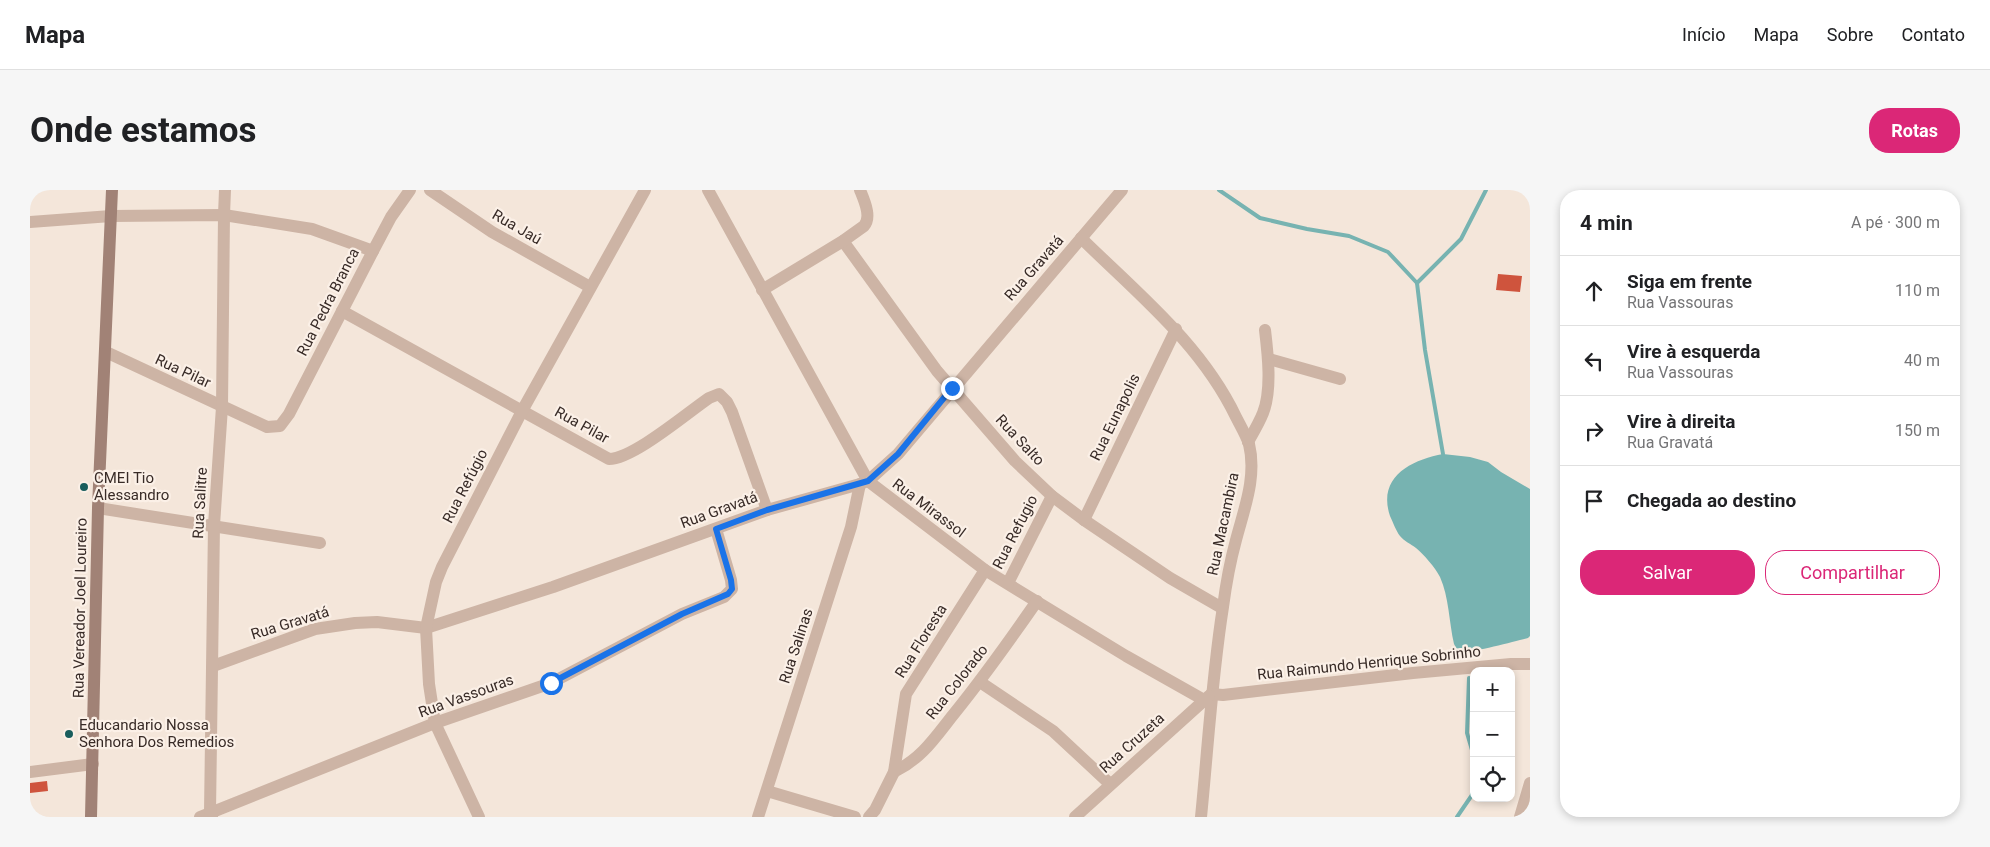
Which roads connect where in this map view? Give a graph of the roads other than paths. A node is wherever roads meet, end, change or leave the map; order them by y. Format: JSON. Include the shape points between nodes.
{"nodes":[{"id":1,"x":112,"y":190,"type":"edge"},
{"id":2,"x":226,"y":190,"type":"edge"},
{"id":3,"x":410,"y":190,"type":"edge"},
{"id":4,"x":430,"y":190,"type":"edge"},
{"id":5,"x":645,"y":190,"type":"edge"},
{"id":6,"x":708,"y":190,"type":"edge"},
{"id":7,"x":860,"y":190,"type":"edge"},
{"id":8,"x":1122,"y":190,"type":"edge"},
{"id":9,"x":224,"y":215,"type":"junction"},
{"id":10,"x":111,"y":216,"type":"junction"},
{"id":11,"x":30,"y":222,"type":"edge"},
{"id":12,"x":1081,"y":238,"type":"junction"},
{"id":13,"x":843,"y":241,"type":"junction"},
{"id":14,"x":373,"y":251,"type":"junction"},
{"id":15,"x":590,"y":286,"type":"junction"},
{"id":16,"x":762,"y":290,"type":"junction"},
{"id":17,"x":342,"y":312,"type":"junction"},
{"id":18,"x":1176,"y":329,"type":"junction"},
{"id":19,"x":1265,"y":330,"type":"dead end"},
{"id":20,"x":106,"y":352,"type":"junction"},
{"id":21,"x":1269,"y":359,"type":"junction"},
{"id":22,"x":1340,"y":378,"type":"dead end"},
{"id":23,"x":952,"y":388,"type":"junction"},
{"id":24,"x":222,"y":407,"type":"junction"},
{"id":25,"x":522,"y":411,"type":"junction"},
{"id":26,"x":275,"y":428,"type":"joint"},
{"id":27,"x":1248,"y":442,"type":"junction"},
{"id":28,"x":864,"y":482,"type":"junction"},
{"id":29,"x":1052,"y":496,"type":"junction"},
{"id":30,"x":98,"y":508,"type":"junction"},
{"id":31,"x":767,"y":510,"type":"junction"},
{"id":32,"x":1084,"y":520,"type":"junction"},
{"id":33,"x":214,"y":525,"type":"junction"},
{"id":34,"x":716,"y":529,"type":"junction"},
{"id":35,"x":320,"y":543,"type":"dead end"},
{"id":36,"x":985,"y":570,"type":"junction"},
{"id":37,"x":1008,"y":583,"type":"junction"},
{"id":38,"x":1037,"y":602,"type":"junction"},
{"id":39,"x":1222,"y":608,"type":"junction"},
{"id":40,"x":426,"y":628,"type":"junction"},
{"id":41,"x":1530,"y":664,"type":"edge"},
{"id":42,"x":213,"y":666,"type":"junction"},
{"id":43,"x":980,"y":682,"type":"junction"},
{"id":44,"x":1208,"y":697,"type":"junction"},
{"id":45,"x":435,"y":723,"type":"junction"},
{"id":46,"x":93,"y":764,"type":"junction"},
{"id":47,"x":30,"y":772,"type":"edge"},
{"id":48,"x":894,"y":772,"type":"junction"},
{"id":49,"x":1530,"y":783,"type":"edge"},
{"id":50,"x":1110,"y":784,"type":"junction"},
{"id":51,"x":766,"y":791,"type":"junction"},
{"id":52,"x":207,"y":815,"type":"edge"},
{"id":53,"x":91,"y":817,"type":"edge"},
{"id":54,"x":479,"y":817,"type":"edge"},
{"id":55,"x":758,"y":817,"type":"edge"},
{"id":56,"x":855,"y":817,"type":"edge"},
{"id":57,"x":869,"y":817,"type":"edge"},
{"id":58,"x":1075,"y":817,"type":"edge"},
{"id":59,"x":1201,"y":817,"type":"edge"},
{"id":60,"x":1520,"y":817,"type":"edge"}],
"edges":[{"from":1,"to":10,"type":"street","name":"Rua Vereador Joel Loureiro"},
{"from":2,"to":9,"type":"street","name":"Rua Salitre"},
{"from":3,"to":14,"type":"street","name":"Rua Pedra Branca"},
{"from":4,"to":15,"type":"street","name":"Rua Jaú","via":[[492,232]]},
{"from":5,"to":15,"type":"street","name":"Rua Refúgio"},
{"from":6,"to":16,"type":"street","name":"Rua Mirassol"},
{"from":7,"to":13,"type":"street","via":[[867,223]]},
{"from":8,"to":12,"type":"street","name":"Rua Gravatá"},
{"from":9,"to":10,"type":"street"},
{"from":9,"to":14,"type":"street","via":[[312,229]]},
{"from":9,"to":24,"type":"street","name":"Rua Salitre"},
{"from":10,"to":11,"type":"street"},
{"from":10,"to":20,"type":"street","name":"Rua Vereador Joel Loureiro"},
{"from":12,"to":18,"type":"street","name":"Rua Macambira"},
{"from":12,"to":23,"type":"street","name":"Rua Gravatá"},
{"from":13,"to":16,"type":"street"},
{"from":13,"to":23,"type":"street","name":"Rua Salto"},
{"from":14,"to":17,"type":"street","name":"Rua Pedra Branca"},
{"from":15,"to":25,"type":"street","name":"Rua Refúgio"},
{"from":16,"to":28,"type":"street","name":"Rua Mirassol"},
{"from":17,"to":25,"type":"street","name":"Rua Pilar"},
{"from":17,"to":26,"type":"street","name":"Rua Pedra Branca","via":[[289,414]]},
{"from":18,"to":27,"type":"street","name":"Rua Macambira","via":[[1224,392]]},
{"from":18,"to":32,"type":"street","name":"Rua Eunapolis"},
{"from":19,"to":21,"type":"street"},
{"from":20,"to":24,"type":"street","name":"Rua Pilar"},
{"from":20,"to":30,"type":"street","name":"Rua Vereador Joel Loureiro"},
{"from":21,"to":22,"type":"street"},
{"from":21,"to":27,"type":"street","via":[[1263,414]]},
{"from":23,"to":28,"type":"street","name":"Rua Gravatá","via":[[898,454]]},
{"from":23,"to":29,"type":"street","name":"Rua Salto","via":[[1015,461]]},
{"from":24,"to":26,"type":"street","name":"Rua Pilar"},
{"from":24,"to":33,"type":"street","name":"Rua Salitre"},
{"from":25,"to":31,"type":"street","name":"Rua Pilar","via":[[609,459],[615,459],[644,444],[719,394],[732,412]]},
{"from":25,"to":40,"type":"street","name":"Rua Refúgio","via":[[442,567]]},
{"from":27,"to":39,"type":"street","name":"Rua Macambira","via":[[1251,478]]},
{"from":28,"to":31,"type":"street","name":"Rua Gravatá"},
{"from":28,"to":36,"type":"street","name":"Rua Mirassol"},
{"from":28,"to":51,"type":"street","name":"Rua Salinas"},
{"from":29,"to":32,"type":"street","name":"Rua Salto"},
{"from":29,"to":37,"type":"street","name":"Rua Refugio"},
{"from":30,"to":33,"type":"street"},
{"from":30,"to":46,"type":"street","name":"Rua Vereador Joel Loureiro"},
{"from":31,"to":34,"type":"street","name":"Rua Gravatá"},
{"from":32,"to":39,"type":"street","name":"Rua Salto","via":[[1170,578]]},
{"from":33,"to":35,"type":"street"},
{"from":33,"to":42,"type":"street","name":"Rua Salitre"},
{"from":34,"to":40,"type":"street","name":"Rua Gravatá"},
{"from":34,"to":45,"type":"street","name":"Rua Vassouras","via":[[731,580],[732,589],[728,594],[682,614],[551,683]]},
{"from":36,"to":37,"type":"street","name":"Rua Mirassol"},
{"from":36,"to":48,"type":"street","name":"Rua Floresta","via":[[906,694]]},
{"from":37,"to":38,"type":"street","name":"Rua Mirassol"},
{"from":38,"to":43,"type":"street","name":"Rua Colorado"},
{"from":38,"to":44,"type":"street","name":"Rua Mirassol","via":[[1126,656]]},
{"from":39,"to":44,"type":"street","name":"Rua Macambira"},
{"from":40,"to":42,"type":"street","name":"Rua Gravatá","via":[[377,622],[316,629]]},
{"from":40,"to":45,"type":"street","name":"Rua Refúgio"},
{"from":41,"to":44,"type":"street","name":"Rua Raimundo Henrique Sobrinho"},
{"from":42,"to":52,"type":"street","name":"Rua Salitre"},
{"from":43,"to":48,"type":"street","name":"Rua Colorado","via":[[916,760]]},
{"from":43,"to":50,"type":"street","via":[[1054,730]]},
{"from":44,"to":50,"type":"street","name":"Rua Cruzeta"},
{"from":44,"to":59,"type":"street","name":"Rua Macambira"},
{"from":45,"to":52,"type":"street","name":"Rua Vassouras"},
{"from":45,"to":54,"type":"street","name":"Rua Refúgio"},
{"from":46,"to":47,"type":"street"},
{"from":46,"to":53,"type":"street","name":"Rua Vereador Joel Loureiro"},
{"from":48,"to":57,"type":"street","name":"Rua Floresta"},
{"from":49,"to":60,"type":"street"},
{"from":50,"to":58,"type":"street","name":"Rua Cruzeta"},
{"from":51,"to":55,"type":"street","name":"Rua Salinas"},
{"from":51,"to":56,"type":"street"}]}
